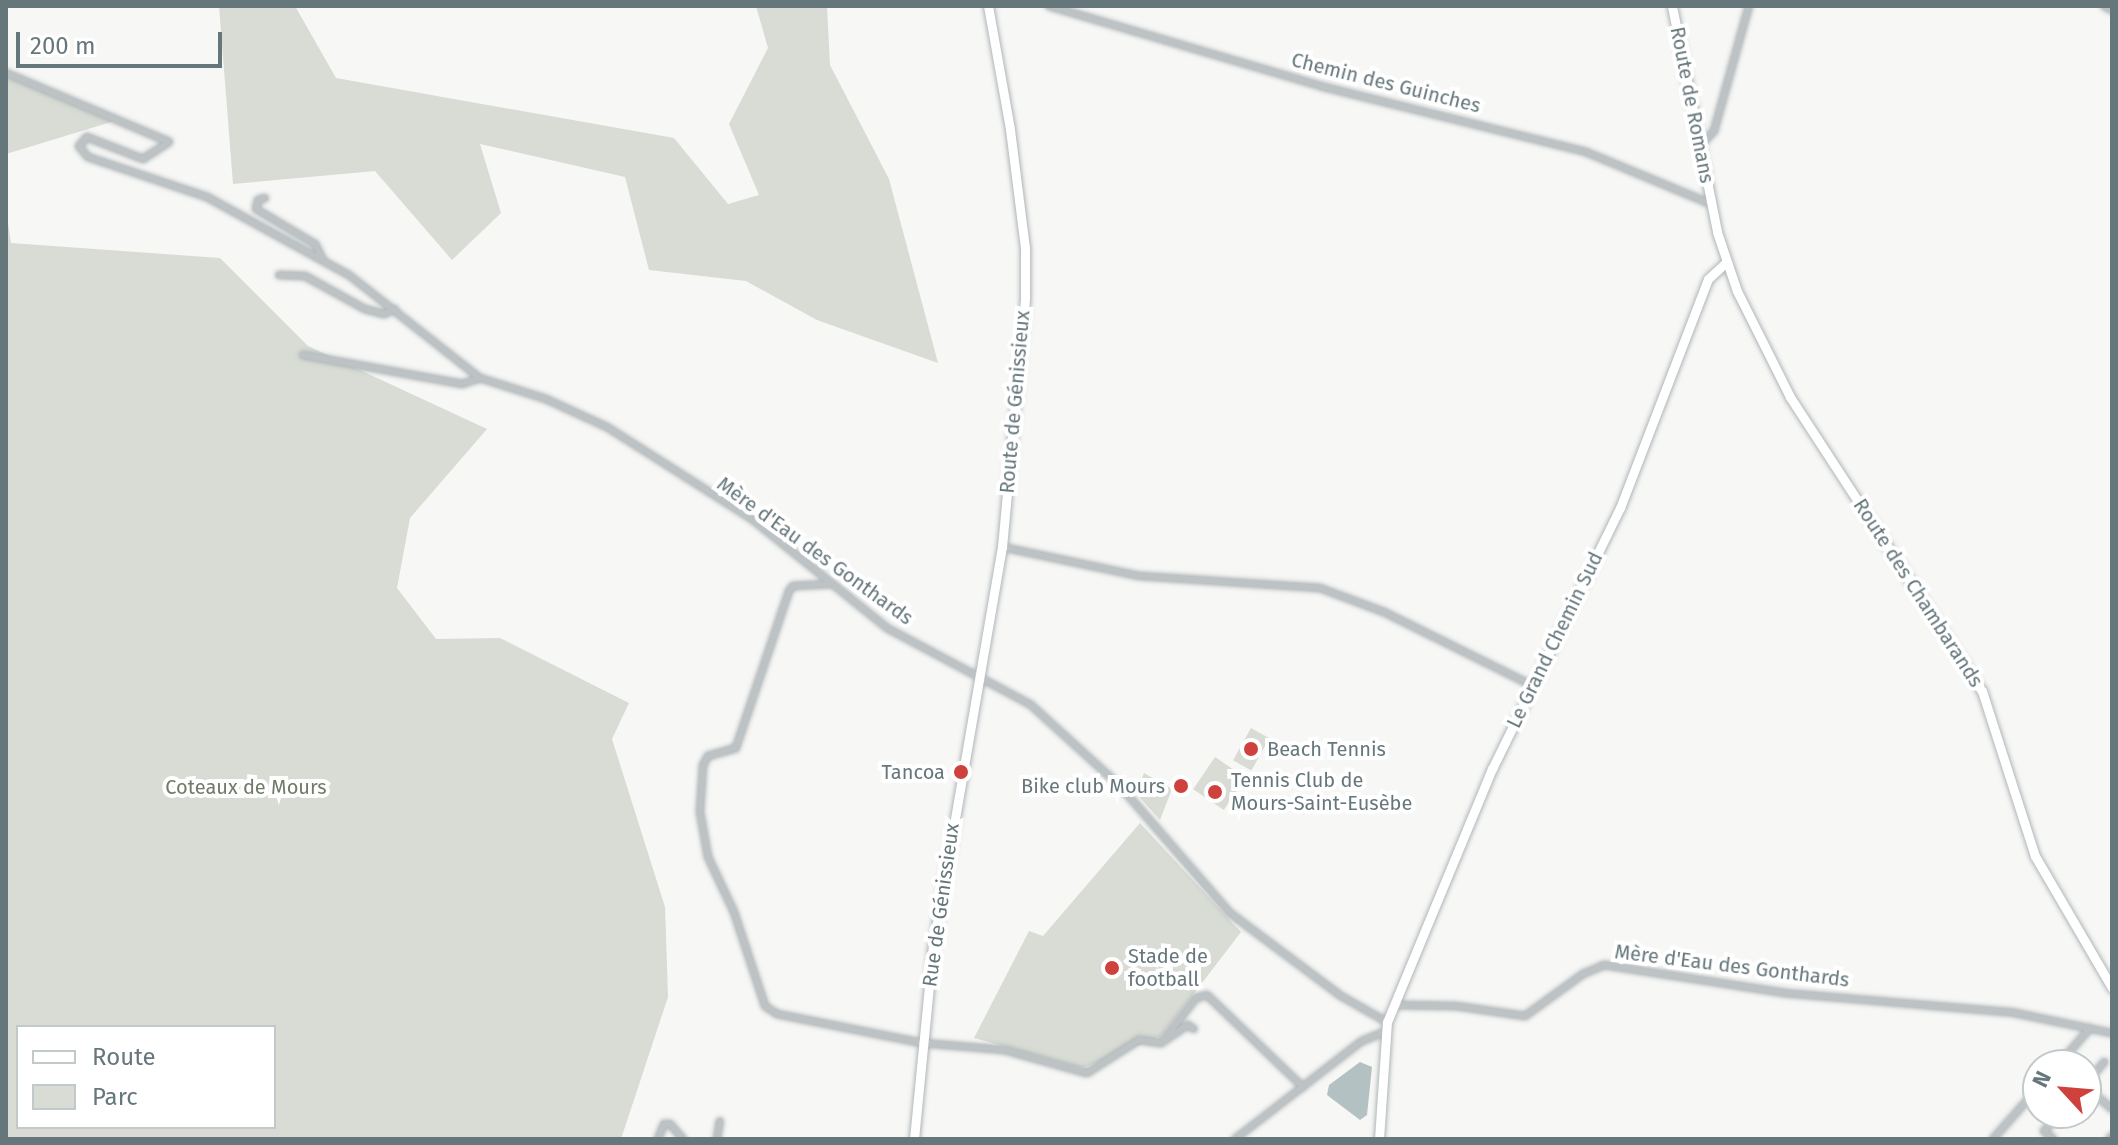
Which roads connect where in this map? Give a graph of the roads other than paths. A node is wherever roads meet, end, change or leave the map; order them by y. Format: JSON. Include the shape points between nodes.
{"nodes":[{"id":1,"x":988,"y":6,"type":"edge"},
{"id":2,"x":1049,"y":6,"type":"edge"},
{"id":3,"x":1672,"y":6,"type":"edge"},
{"id":4,"x":1749,"y":6,"type":"edge"},
{"id":5,"x":2104,"y":6,"type":"edge"},
{"id":6,"x":2112,"y":10,"type":"edge"},
{"id":7,"x":6,"y":73,"type":"edge"},
{"id":8,"x":1700,"y":146,"type":"junction"},
{"id":9,"x":265,"y":198,"type":"dead end"},
{"id":10,"x":1711,"y":204,"type":"junction"},
{"id":11,"x":1719,"y":241,"type":"junction"},
{"id":12,"x":323,"y":260,"type":"junction"},
{"id":13,"x":1726,"y":262,"type":"junction"},
{"id":14,"x":279,"y":275,"type":"dead end"},
{"id":15,"x":1708,"y":279,"type":"junction"},
{"id":16,"x":395,"y":309,"type":"junction"},
{"id":17,"x":303,"y":355,"type":"dead end"},
{"id":18,"x":480,"y":378,"type":"junction"},
{"id":19,"x":1002,"y":547,"type":"junction"},
{"id":20,"x":831,"y":584,"type":"junction"},
{"id":21,"x":976,"y":673,"type":"junction"},
{"id":22,"x":1533,"y":686,"type":"junction"},
{"id":23,"x":2112,"y":988,"type":"edge"},
{"id":24,"x":1396,"y":1002,"type":"junction"},
{"id":25,"x":2090,"y":1028,"type":"junction"},
{"id":26,"x":1194,"y":1029,"type":"dead end"},
{"id":27,"x":1387,"y":1031,"type":"junction"},
{"id":28,"x":2112,"y":1033,"type":"edge"},
{"id":29,"x":922,"y":1043,"type":"junction"},
{"id":30,"x":1161,"y":1043,"type":"junction"},
{"id":31,"x":2072,"y":1049,"type":"edge"},
{"id":32,"x":2104,"y":1062,"type":"dead end"},
{"id":33,"x":2102,"y":1065,"type":"edge"},
{"id":34,"x":1303,"y":1087,"type":"junction"},
{"id":35,"x":2022,"y":1106,"type":"edge"},
{"id":36,"x":720,"y":1121,"type":"dead end"},
{"id":37,"x":658,"y":1139,"type":"edge"},
{"id":38,"x":683,"y":1139,"type":"edge"},
{"id":39,"x":717,"y":1139,"type":"edge"},
{"id":40,"x":914,"y":1139,"type":"edge"},
{"id":41,"x":1235,"y":1139,"type":"edge"},
{"id":42,"x":1379,"y":1139,"type":"edge"},
{"id":43,"x":1993,"y":1139,"type":"edge"}],
"edges":[{"from":1,"to":19,"type":"street","name":"Route de Génissieux","via":[[1010,129],[1025,278]]},
{"from":2,"to":10,"type":"street","name":"Chemin des Guinches","via":[[1324,87],[1586,152]]},
{"from":3,"to":8,"type":"street","name":"Route de Romans"},
{"from":4,"to":8,"type":"street","via":[[1714,131]]},
{"from":5,"to":6,"type":"street"},
{"from":7,"to":12,"type":"street","name":"Mère d'Eau des Gonthards","via":[[169,142],[143,159],[87,137],[79,146],[88,157],[207,197]]},
{"from":8,"to":10,"type":"street","name":"Route de Romans"},
{"from":9,"to":12,"type":"street","via":[[258,200],[256,209],[315,244]]},
{"from":10,"to":11,"type":"street","name":"Route des Chambarands"},
{"from":11,"to":13,"type":"street","name":"Route des Chambarands"},
{"from":11,"to":15,"type":"street"},
{"from":12,"to":16,"type":"street","name":"Mère d'Eau des Gonthards"},
{"from":13,"to":15,"type":"street","name":"Le Grand Chemin Sud"},
{"from":13,"to":23,"type":"street","name":"Route des Chambarands","via":[[1790,397],[1982,691],[2035,856]]},
{"from":14,"to":16,"type":"street","via":[[305,276],[365,309],[384,314]]},
{"from":15,"to":22,"type":"street","name":"Le Grand Chemin Sud","via":[[1620,508]]},
{"from":16,"to":18,"type":"street","name":"Mère d'Eau des Gonthards"},
{"from":17,"to":18,"type":"street","via":[[462,384]]},
{"from":18,"to":20,"type":"street","name":"Mère d'Eau des Gonthards","via":[[546,399],[607,427],[752,519]]},
{"from":19,"to":21,"type":"street","name":"Route de Génissieux"},
{"from":19,"to":22,"type":"street","via":[[1140,576],[1320,588],[1384,612]]},
{"from":20,"to":21,"type":"street","name":"Mère d'Eau des Gonthards","via":[[887,628]]},
{"from":20,"to":29,"type":"street","via":[[793,586],[789,591],[736,748],[704,760],[700,812],[705,845],[765,1006],[777,1014]]},
{"from":21,"to":27,"type":"street","name":"Mère d'Eau des Gonthards","via":[[1031,705],[1069,737],[1120,786],[1230,913]]},
{"from":21,"to":29,"type":"street","name":"Rue de Génissieux"},
{"from":22,"to":24,"type":"street","name":"Le Grand Chemin Sud","via":[[1492,769]]},
{"from":24,"to":25,"type":"street","name":"Mère d'Eau des Gonthards","via":[[1525,1016],[1604,965],[1784,993],[2015,1013]]},
{"from":24,"to":27,"type":"street","name":"Le Grand Chemin Sud"},
{"from":25,"to":28,"type":"street","name":"Mère d'Eau des Gonthards"},
{"from":25,"to":31,"type":"street"},
{"from":26,"to":30,"type":"street","via":[[1188,1025]]},
{"from":27,"to":34,"type":"street","via":[[1362,1041]]},
{"from":27,"to":42,"type":"street"},
{"from":29,"to":30,"type":"street","via":[[1005,1050],[1067,1072],[1087,1073],[1139,1040]]},
{"from":29,"to":40,"type":"street","name":"Rue de Génissieux"},
{"from":30,"to":34,"type":"street","via":[[1196,998],[1207,995]]},
{"from":32,"to":33,"type":"street"},
{"from":34,"to":41,"type":"street"},
{"from":35,"to":43,"type":"street"},
{"from":36,"to":39,"type":"street"},
{"from":37,"to":38,"type":"street","via":[[664,1124],[670,1124]]}]}
